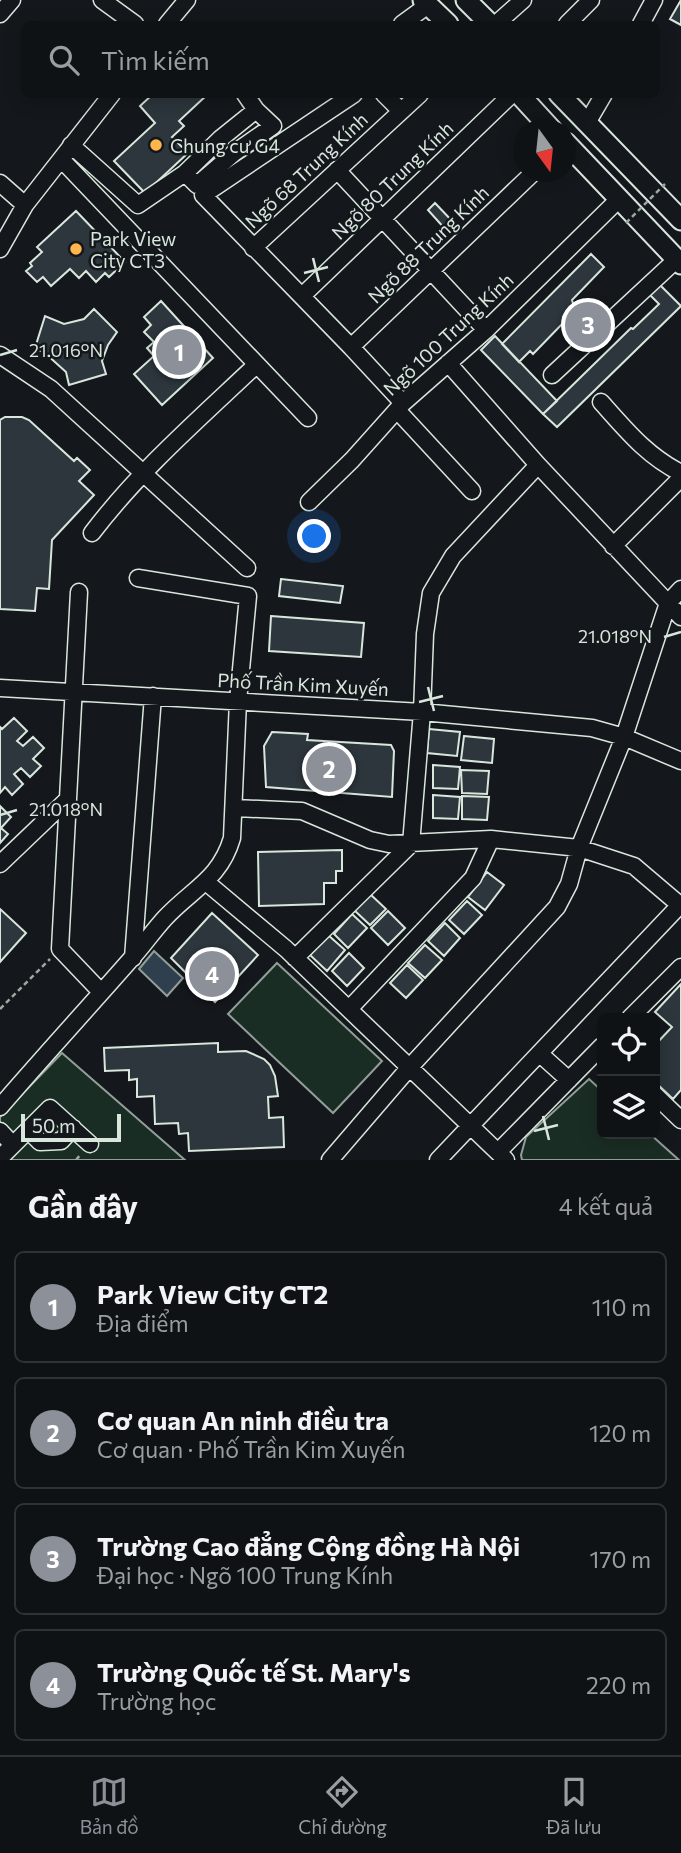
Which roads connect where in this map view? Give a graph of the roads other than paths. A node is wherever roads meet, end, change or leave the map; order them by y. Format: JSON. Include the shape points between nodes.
{"nodes":[{"id":1,"x":12,"y":0,"type":"edge"},
{"id":2,"x":102,"y":0,"type":"edge"},
{"id":3,"x":187,"y":0,"type":"edge"},
{"id":4,"x":466,"y":0,"type":"edge"},
{"id":5,"x":523,"y":0,"type":"edge"},
{"id":6,"x":591,"y":0,"type":"edge"},
{"id":7,"x":654,"y":0,"type":"edge"},
{"id":8,"x":426,"y":2,"type":"edge"},
{"id":9,"x":0,"y":14,"type":"edge"},
{"id":10,"x":131,"y":21,"type":"edge"},
{"id":11,"x":170,"y":21,"type":"edge"},
{"id":12,"x":405,"y":21,"type":"edge"},
{"id":13,"x":445,"y":21,"type":"edge"},
{"id":14,"x":487,"y":21,"type":"edge"},
{"id":15,"x":499,"y":21,"type":"edge"},
{"id":16,"x":570,"y":21,"type":"edge"},
{"id":17,"x":643,"y":21,"type":"edge"},
{"id":18,"x":109,"y":98,"type":"edge"},
{"id":19,"x":248,"y":98,"type":"edge"},
{"id":20,"x":347,"y":98,"type":"edge"},
{"id":21,"x":388,"y":98,"type":"edge"},
{"id":22,"x":416,"y":98,"type":"edge"},
{"id":23,"x":508,"y":98,"type":"edge"},
{"id":24,"x":523,"y":98,"type":"edge"},
{"id":25,"x":563,"y":98,"type":"edge"},
{"id":26,"x":602,"y":98,"type":"edge"},
{"id":27,"x":256,"y":110,"type":"junction"},
{"id":28,"x":401,"y":111,"type":"junction"},
{"id":29,"x":542,"y":119,"type":"edge"},
{"id":30,"x":587,"y":123,"type":"junction"},
{"id":31,"x":220,"y":139,"type":"junction"},
{"id":32,"x":71,"y":145,"type":"junction"},
{"id":33,"x":234,"y":153,"type":"junction"},
{"id":34,"x":576,"y":154,"type":"edge"},
{"id":35,"x":61,"y":159,"type":"junction"},
{"id":36,"x":337,"y":170,"type":"junction"},
{"id":37,"x":523,"y":182,"type":"edge"},
{"id":38,"x":0,"y":183,"type":"edge"},
{"id":39,"x":195,"y":184,"type":"junction"},
{"id":40,"x":619,"y":199,"type":"junction"},
{"id":41,"x":25,"y":205,"type":"junction"},
{"id":42,"x":382,"y":220,"type":"junction"},
{"id":43,"x":681,"y":220,"type":"edge"},
{"id":44,"x":253,"y":248,"type":"junction"},
{"id":45,"x":0,"y":249,"type":"edge"},
{"id":46,"x":679,"y":261,"type":"edge"},
{"id":47,"x":430,"y":271,"type":"junction"},
{"id":48,"x":302,"y":296,"type":"junction"},
{"id":49,"x":486,"y":330,"type":"junction"},
{"id":50,"x":351,"y":347,"type":"junction"},
{"id":51,"x":0,"y":355,"type":"edge"},
{"id":52,"x":448,"y":363,"type":"junction"},
{"id":53,"x":256,"y":365,"type":"junction"},
{"id":54,"x":552,"y":375,"type":"dead end"},
{"id":55,"x":601,"y":402,"type":"dead end"},
{"id":56,"x":400,"y":407,"type":"junction"},
{"id":57,"x":308,"y":418,"type":"dead end"},
{"id":58,"x":538,"y":465,"type":"junction"},
{"id":59,"x":143,"y":472,"type":"junction"},
{"id":60,"x":681,"y":475,"type":"edge"},
{"id":61,"x":472,"y":491,"type":"dead end"},
{"id":62,"x":309,"y":502,"type":"dead end"},
{"id":63,"x":92,"y":533,"type":"dead end"},
{"id":64,"x":613,"y":546,"type":"junction"},
{"id":65,"x":247,"y":568,"type":"dead end"},
{"id":66,"x":138,"y":578,"type":"dead end"},
{"id":67,"x":681,"y":589,"type":"edge"},
{"id":68,"x":79,"y":592,"type":"dead end"},
{"id":69,"x":668,"y":603,"type":"junction"},
{"id":70,"x":681,"y":617,"type":"edge"},
{"id":71,"x":0,"y":688,"type":"edge"},
{"id":72,"x":74,"y":690,"type":"junction"},
{"id":73,"x":153,"y":696,"type":"junction"},
{"id":74,"x":238,"y":701,"type":"junction"},
{"id":75,"x":422,"y":712,"type":"junction"},
{"id":76,"x":624,"y":737,"type":"junction"},
{"id":77,"x":681,"y":761,"type":"edge"},
{"id":78,"x":68,"y":799,"type":"junction"},
{"id":79,"x":235,"y":808,"type":"junction"},
{"id":80,"x":491,"y":839,"type":"junction"},
{"id":81,"x":411,"y":844,"type":"junction"},
{"id":82,"x":579,"y":848,"type":"junction"},
{"id":83,"x":0,"y":864,"type":"edge"},
{"id":84,"x":206,"y":882,"type":"junction"},
{"id":85,"x":138,"y":902,"type":"junction"},
{"id":86,"x":680,"y":905,"type":"edge"},
{"id":87,"x":166,"y":916,"type":"junction"},
{"id":88,"x":133,"y":958,"type":"junction"},
{"id":89,"x":295,"y":958,"type":"junction"},
{"id":90,"x":681,"y":967,"type":"edge"},
{"id":91,"x":101,"y":992,"type":"junction"},
{"id":92,"x":349,"y":1009,"type":"junction"},
{"id":93,"x":635,"y":1013,"type":"edge"},
{"id":94,"x":597,"y":1051,"type":"edge"},
{"id":95,"x":540,"y":1054,"type":"junction"},
{"id":96,"x":409,"y":1068,"type":"junction"},
{"id":97,"x":569,"y":1080,"type":"junction"},
{"id":98,"x":660,"y":1100,"type":"edge"},
{"id":99,"x":0,"y":1107,"type":"edge"},
{"id":100,"x":681,"y":1120,"type":"edge"},
{"id":101,"x":470,"y":1126,"type":"junction"},
{"id":102,"x":73,"y":1128,"type":"junction"},
{"id":103,"x":28,"y":1130,"type":"junction"},
{"id":104,"x":0,"y":1131,"type":"edge"},
{"id":105,"x":13,"y":1144,"type":"junction"},
{"id":106,"x":90,"y":1144,"type":"dead end"},
{"id":107,"x":502,"y":1156,"type":"edge"},
{"id":108,"x":0,"y":1158,"type":"edge"},
{"id":109,"x":330,"y":1160,"type":"edge"},
{"id":110,"x":438,"y":1160,"type":"edge"}],
"edges":[{"from":1,"to":9,"type":"street"},
{"from":2,"to":10,"type":"street"},
{"from":3,"to":11,"type":"street"},
{"from":4,"to":14,"type":"main road"},
{"from":5,"to":15,"type":"street"},
{"from":6,"to":16,"type":"street"},
{"from":7,"to":17,"type":"street"},
{"from":8,"to":12,"type":"street"},
{"from":8,"to":13,"type":"main road"},
{"from":18,"to":32,"type":"street"},
{"from":19,"to":27,"type":"street"},
{"from":20,"to":39,"type":"street"},
{"from":21,"to":28,"type":"street"},
{"from":22,"to":28,"type":"street","name":"Ngõ 68 Trung Kính"},
{"from":23,"to":42,"type":"street","name":"Ngõ 80 Trung Kính"},
{"from":24,"to":29,"type":"main road"},
{"from":25,"to":30,"type":"main road"},
{"from":26,"to":30,"type":"street"},
{"from":27,"to":31,"type":"street"},
{"from":27,"to":33,"type":"street","via":[[273,126]]},
{"from":28,"to":36,"type":"street","name":"Ngõ 68 Trung Kính"},
{"from":30,"to":43,"type":"main road"},
{"from":31,"to":33,"type":"street"},
{"from":31,"to":39,"type":"street"},
{"from":32,"to":35,"type":"street"},
{"from":32,"to":39,"type":"street","via":[[138,205]]},
{"from":33,"to":39,"type":"street"},
{"from":34,"to":40,"type":"main road"},
{"from":35,"to":41,"type":"street"},
{"from":35,"to":53,"type":"street"},
{"from":36,"to":42,"type":"street"},
{"from":36,"to":44,"type":"street","name":"Ngõ 68 Trung Kính"},
{"from":37,"to":47,"type":"street","name":"Ngõ 88 Trung Kính"},
{"from":38,"to":41,"type":"street"},
{"from":39,"to":44,"type":"street"},
{"from":40,"to":46,"type":"main road"},
{"from":40,"to":49,"type":"street","name":"Ngõ 100 Trung Kính"},
{"from":41,"to":45,"type":"street"},
{"from":42,"to":47,"type":"street"},
{"from":42,"to":48,"type":"street","name":"Ngõ 80 Trung Kính"},
{"from":44,"to":48,"type":"street"},
{"from":46,"to":54,"type":"street"},
{"from":47,"to":49,"type":"street"},
{"from":47,"to":50,"type":"street","name":"Ngõ 88 Trung Kính"},
{"from":48,"to":50,"type":"street"},
{"from":49,"to":52,"type":"street","name":"Ngõ 100 Trung Kính"},
{"from":50,"to":56,"type":"street"},
{"from":51,"to":59,"type":"street","via":[[51,388]]},
{"from":52,"to":56,"type":"street","name":"Ngõ 100 Trung Kính"},
{"from":52,"to":58,"type":"street"},
{"from":53,"to":57,"type":"street"},
{"from":53,"to":59,"type":"street"},
{"from":55,"to":60,"type":"street","via":[[637,442]]},
{"from":56,"to":61,"type":"street"},
{"from":56,"to":62,"type":"street","name":"Ngõ 100 Trung Kính"},
{"from":58,"to":64,"type":"street"},
{"from":58,"to":75,"type":"street","via":[[453,556],[431,593]]},
{"from":59,"to":63,"type":"street"},
{"from":59,"to":65,"type":"street"},
{"from":60,"to":64,"type":"street"},
{"from":64,"to":69,"type":"street"},
{"from":66,"to":74,"type":"street","via":[[248,596]]},
{"from":67,"to":69,"type":"street"},
{"from":68,"to":72,"type":"street"},
{"from":69,"to":70,"type":"street"},
{"from":69,"to":76,"type":"street"},
{"from":71,"to":72,"type":"street","name":"Phố Trần Kim Xuyến"},
{"from":72,"to":73,"type":"street","name":"Phố Trần Kim Xuyến"},
{"from":72,"to":78,"type":"street"},
{"from":73,"to":74,"type":"street","name":"Phố Trần Kim Xuyến"},
{"from":73,"to":85,"type":"street"},
{"from":74,"to":75,"type":"street","name":"Phố Trần Kim Xuyến"},
{"from":74,"to":79,"type":"street"},
{"from":75,"to":76,"type":"street","name":"Phố Trần Kim Xuyến","via":[[592,728]]},
{"from":75,"to":81,"type":"street"},
{"from":76,"to":77,"type":"street","name":"Phố Trần Kim Xuyến"},
{"from":76,"to":82,"type":"street"},
{"from":78,"to":83,"type":"street"},
{"from":78,"to":91,"type":"street","via":[[60,949]]},
{"from":79,"to":81,"type":"street","via":[[302,811],[370,840]]},
{"from":79,"to":84,"type":"street","via":[[227,854]]},
{"from":80,"to":81,"type":"street"},
{"from":80,"to":82,"type":"street"},
{"from":80,"to":92,"type":"street","via":[[473,878]]},
{"from":81,"to":89,"type":"street"},
{"from":82,"to":86,"type":"street","via":[[634,866]]},
{"from":82,"to":96,"type":"street","via":[[557,907]]},
{"from":84,"to":87,"type":"street"},
{"from":84,"to":89,"type":"street"},
{"from":85,"to":87,"type":"street"},
{"from":85,"to":88,"type":"street"},
{"from":86,"to":95,"type":"street"},
{"from":87,"to":88,"type":"street"},
{"from":88,"to":91,"type":"street"},
{"from":89,"to":92,"type":"street"},
{"from":90,"to":93,"type":"street"},
{"from":91,"to":99,"type":"street"},
{"from":92,"to":96,"type":"street"},
{"from":94,"to":97,"type":"street"},
{"from":95,"to":97,"type":"street"},
{"from":95,"to":101,"type":"street"},
{"from":96,"to":101,"type":"street"},
{"from":96,"to":109,"type":"street"},
{"from":97,"to":107,"type":"street"},
{"from":98,"to":100,"type":"street"},
{"from":101,"to":107,"type":"street"},
{"from":101,"to":110,"type":"street"},
{"from":102,"to":103,"type":"street","via":[[61,1141],[40,1142]]},
{"from":102,"to":103,"type":"street","via":[[50,1108]]},
{"from":102,"to":106,"type":"street"},
{"from":103,"to":105,"type":"street"},
{"from":104,"to":105,"type":"street"},
{"from":105,"to":108,"type":"street"}]}
